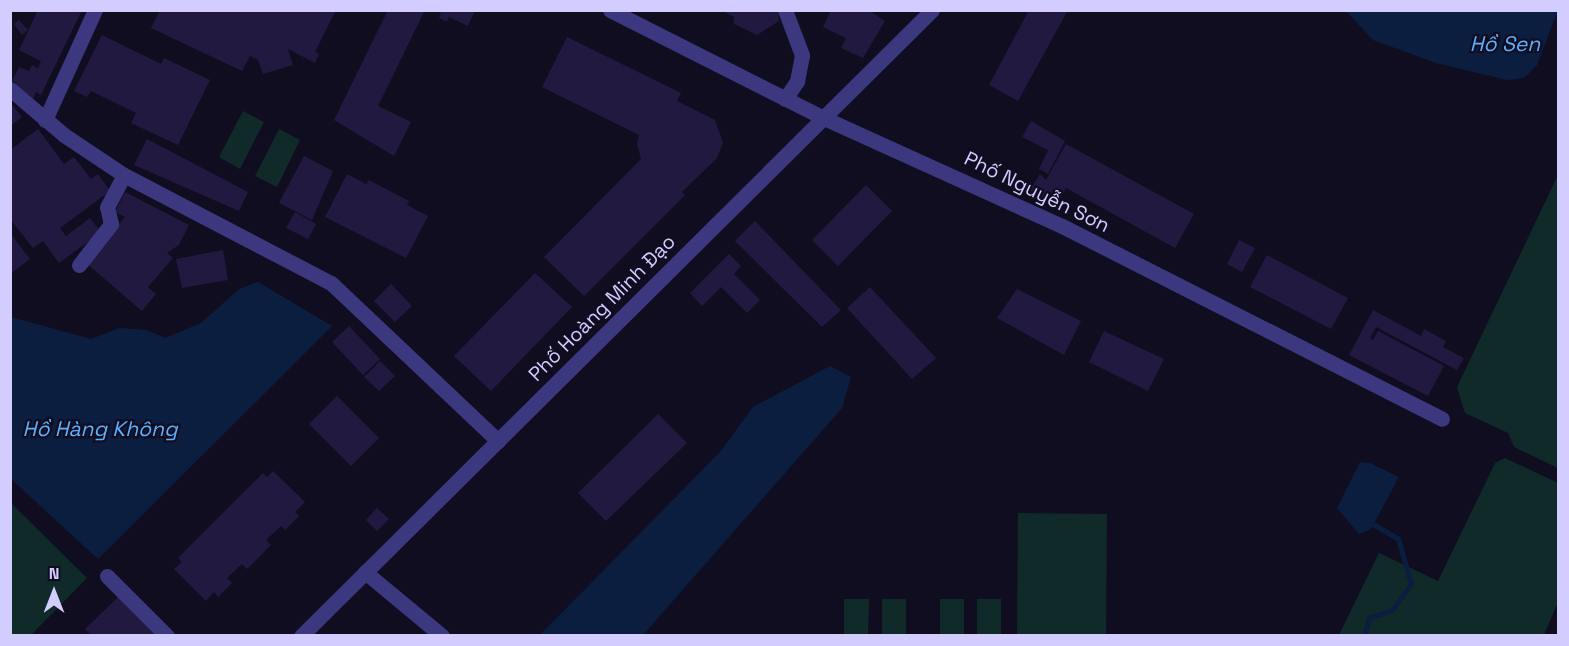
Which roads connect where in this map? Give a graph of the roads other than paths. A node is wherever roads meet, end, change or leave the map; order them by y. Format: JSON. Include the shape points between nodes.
{"nodes":[{"id":1,"x":95,"y":10,"type":"edge"},
{"id":2,"x":610,"y":10,"type":"edge"},
{"id":3,"x":785,"y":10,"type":"edge"},
{"id":4,"x":932,"y":10,"type":"edge"},
{"id":5,"x":10,"y":90,"type":"edge"},
{"id":6,"x":784,"y":99,"type":"junction"},
{"id":7,"x":826,"y":119,"type":"junction"},
{"id":8,"x":45,"y":120,"type":"junction"},
{"id":9,"x":124,"y":175,"type":"junction"},
{"id":10,"x":79,"y":265,"type":"dead end"},
{"id":11,"x":1442,"y":419,"type":"dead end"},
{"id":12,"x":498,"y":441,"type":"junction"},
{"id":13,"x":365,"y":572,"type":"junction"},
{"id":14,"x":107,"y":576,"type":"dead end"},
{"id":15,"x":167,"y":636,"type":"edge"},
{"id":16,"x":302,"y":636,"type":"edge"},
{"id":17,"x":442,"y":636,"type":"edge"}],
"edges":[{"from":1,"to":8,"type":"street"},
{"from":2,"to":6,"type":"street","name":"Phố Nguyễn Sơn"},
{"from":3,"to":6,"type":"street","via":[[802,55],[797,81]]},
{"from":4,"to":7,"type":"street","name":"Phố Hoàng Minh Đạo"},
{"from":5,"to":8,"type":"street"},
{"from":6,"to":7,"type":"street","name":"Phố Nguyễn Sơn"},
{"from":7,"to":11,"type":"street","name":"Phố Nguyễn Sơn","via":[[1062,226]]},
{"from":7,"to":12,"type":"street","name":"Phố Hoàng Minh Đạo"},
{"from":8,"to":9,"type":"street"},
{"from":9,"to":10,"type":"street","via":[[107,207],[111,224]]},
{"from":9,"to":12,"type":"street","via":[[331,283]]},
{"from":12,"to":13,"type":"street","name":"Phố Hoàng Minh Đạo"},
{"from":13,"to":16,"type":"street","name":"Phố Hoàng Minh Đạo"},
{"from":13,"to":17,"type":"street"},
{"from":14,"to":15,"type":"street"}]}
